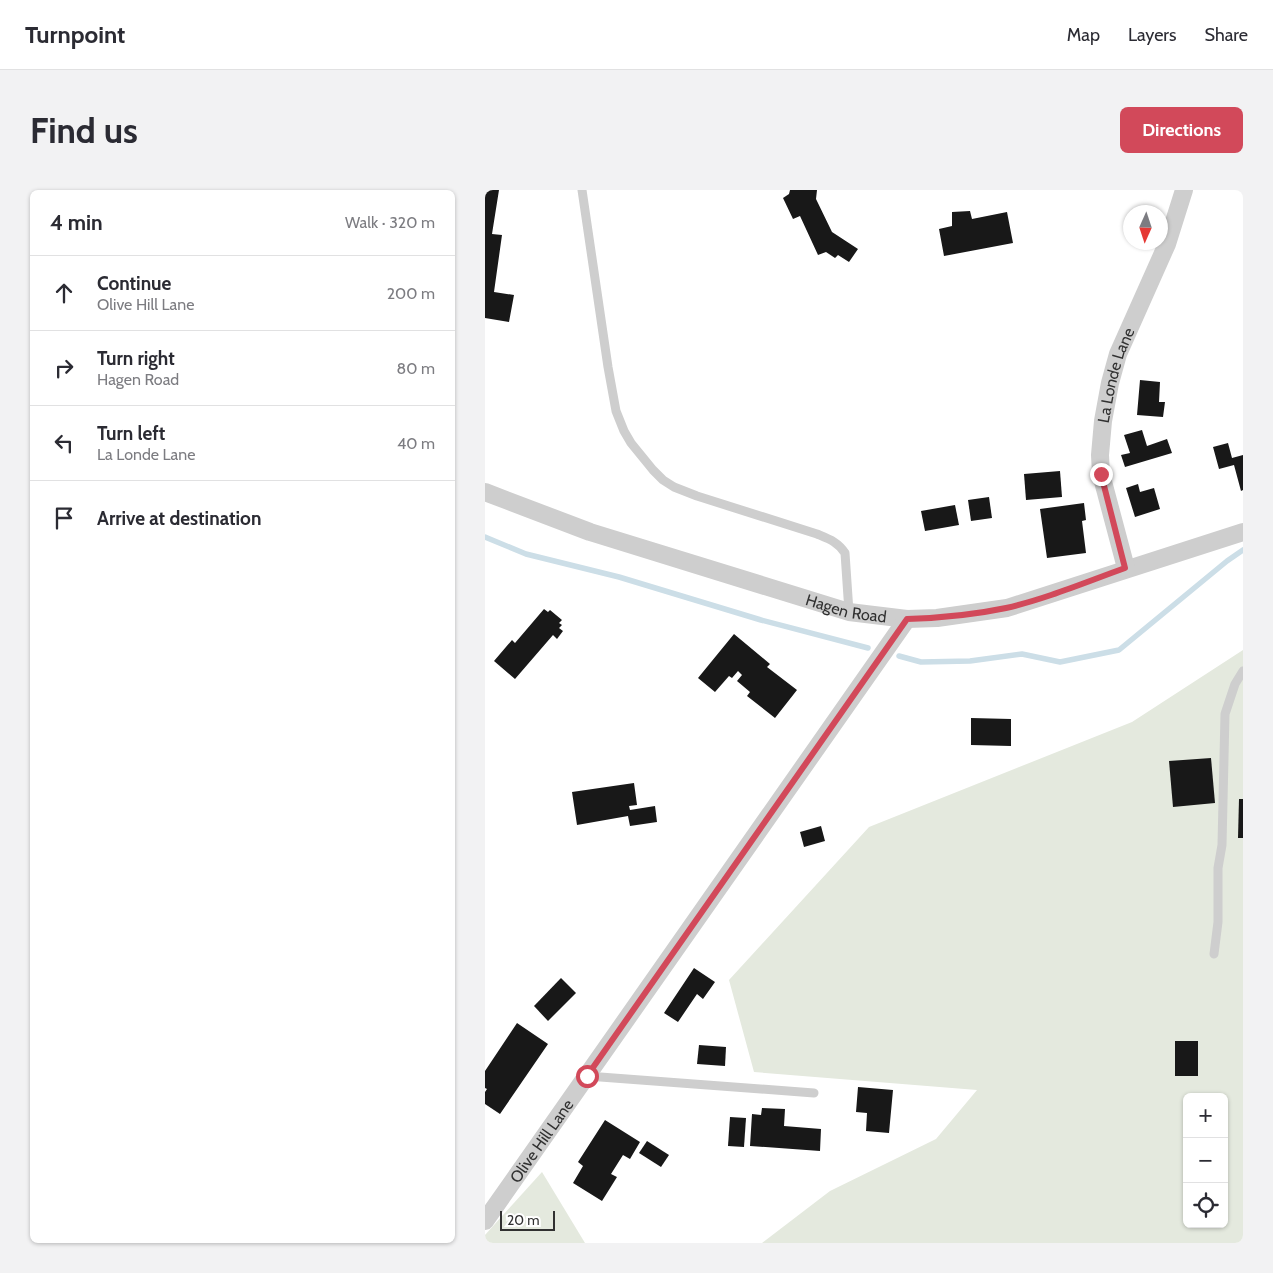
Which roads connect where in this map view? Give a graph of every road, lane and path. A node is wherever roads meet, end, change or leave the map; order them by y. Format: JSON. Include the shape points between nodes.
{"nodes":[{"id":1,"x":582,"y":190,"type":"edge"},
{"id":2,"x":1184,"y":190,"type":"edge"},
{"id":3,"x":485,"y":492,"type":"edge"},
{"id":4,"x":1243,"y":532,"type":"edge"},
{"id":5,"x":1125,"y":568,"type":"junction"},
{"id":6,"x":849,"y":612,"type":"junction"},
{"id":7,"x":907,"y":619,"type":"junction"},
{"id":8,"x":1243,"y":671,"type":"edge"},
{"id":9,"x":1214,"y":954,"type":"dead end"},
{"id":10,"x":587,"y":1076,"type":"junction"},
{"id":11,"x":814,"y":1093,"type":"dead end"},
{"id":12,"x":485,"y":1222,"type":"edge"}],
"edges":[{"from":1,"to":6,"type":"lane","via":[[616,411],[631,443],[663,480],[675,486],[832,540],[845,553]]},
{"from":2,"to":5,"type":"street","name":"La Londe Lane","via":[[1167,244],[1118,354],[1103,421],[1101,474]]},
{"from":3,"to":6,"type":"street","name":"Hagen Road","via":[[589,532]]},
{"from":4,"to":5,"type":"street","name":"Hagen Road"},
{"from":5,"to":7,"type":"street","name":"Hagen Road","via":[[1007,608]]},
{"from":6,"to":7,"type":"street","name":"Hagen Road"},
{"from":7,"to":10,"type":"street","name":"Olive Hill Lane"},
{"from":8,"to":9,"type":"lane","via":[[1225,714],[1222,845]]},
{"from":10,"to":11,"type":"lane"},
{"from":10,"to":12,"type":"street","name":"Olive Hill Lane"}]}
